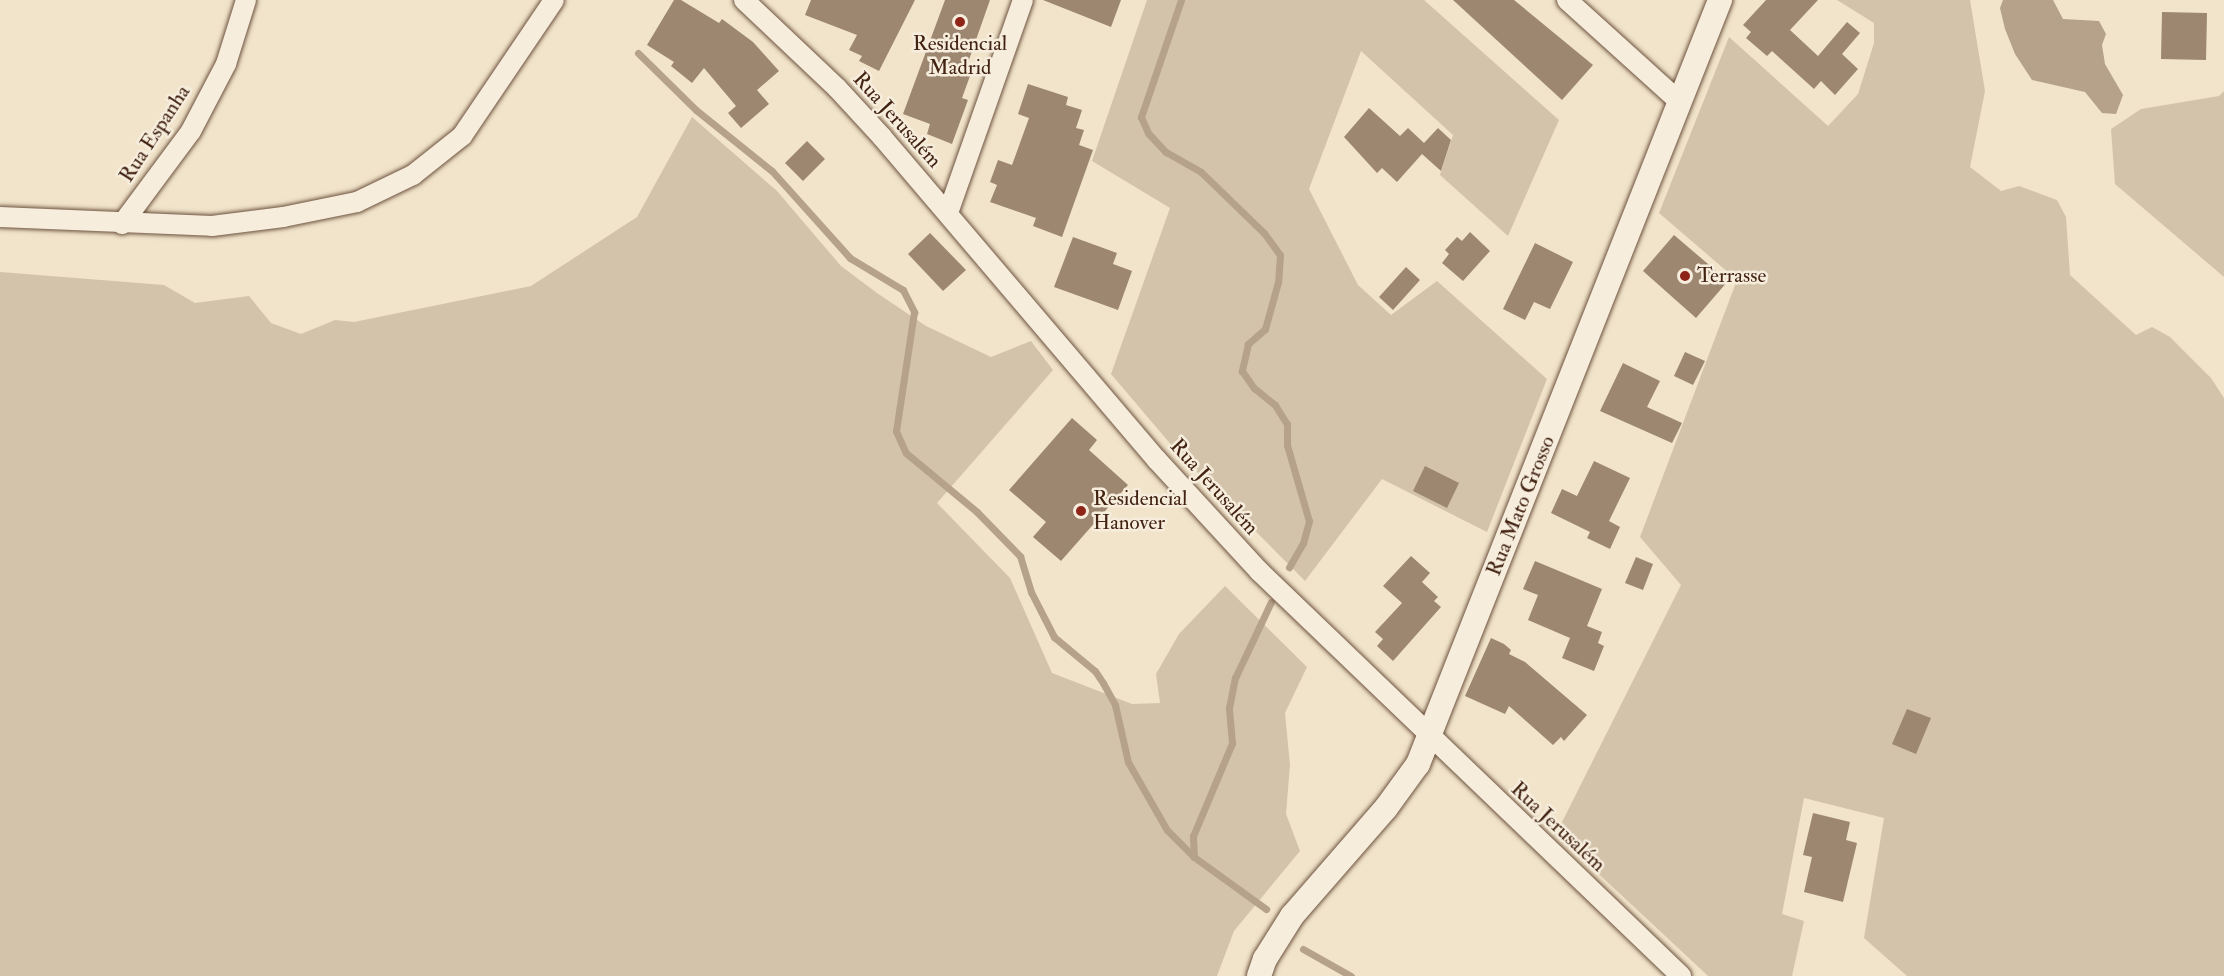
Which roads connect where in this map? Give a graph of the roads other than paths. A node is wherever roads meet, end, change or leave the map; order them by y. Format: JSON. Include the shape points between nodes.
{"nodes":[{"id":1,"x":246,"y":0,"type":"edge"},
{"id":2,"x":554,"y":0,"type":"edge"},
{"id":3,"x":744,"y":0,"type":"edge"},
{"id":4,"x":1023,"y":0,"type":"edge"},
{"id":5,"x":1567,"y":0,"type":"edge"},
{"id":6,"x":1720,"y":0,"type":"edge"},
{"id":7,"x":1680,"y":102,"type":"junction"},
{"id":8,"x":948,"y":213,"type":"junction"},
{"id":9,"x":0,"y":217,"type":"edge"},
{"id":10,"x":122,"y":224,"type":"junction"},
{"id":11,"x":1429,"y":738,"type":"junction"},
{"id":12,"x":1259,"y":976,"type":"edge"},
{"id":13,"x":1681,"y":976,"type":"edge"}],
"edges":[{"from":1,"to":10,"type":"street","name":"Rua Espanha","via":[[226,64],[191,130]]},
{"from":2,"to":10,"type":"street","via":[[462,136],[413,175],[357,202],[283,217],[213,226]]},
{"from":3,"to":8,"type":"street","name":"Rua Jerusalém","via":[[837,88]]},
{"from":4,"to":8,"type":"street"},
{"from":5,"to":7,"type":"street"},
{"from":6,"to":7,"type":"street","name":"Rua Mato Grosso"},
{"from":7,"to":11,"type":"street","name":"Rua Mato Grosso"},
{"from":8,"to":11,"type":"street","name":"Rua Jerusalém","via":[[1201,510]]},
{"from":9,"to":10,"type":"street"},
{"from":11,"to":12,"type":"street","name":"Rua Mato Grosso","via":[[1406,784],[1292,916],[1264,959]]},
{"from":11,"to":13,"type":"street","name":"Rua Jerusalém"}]}
